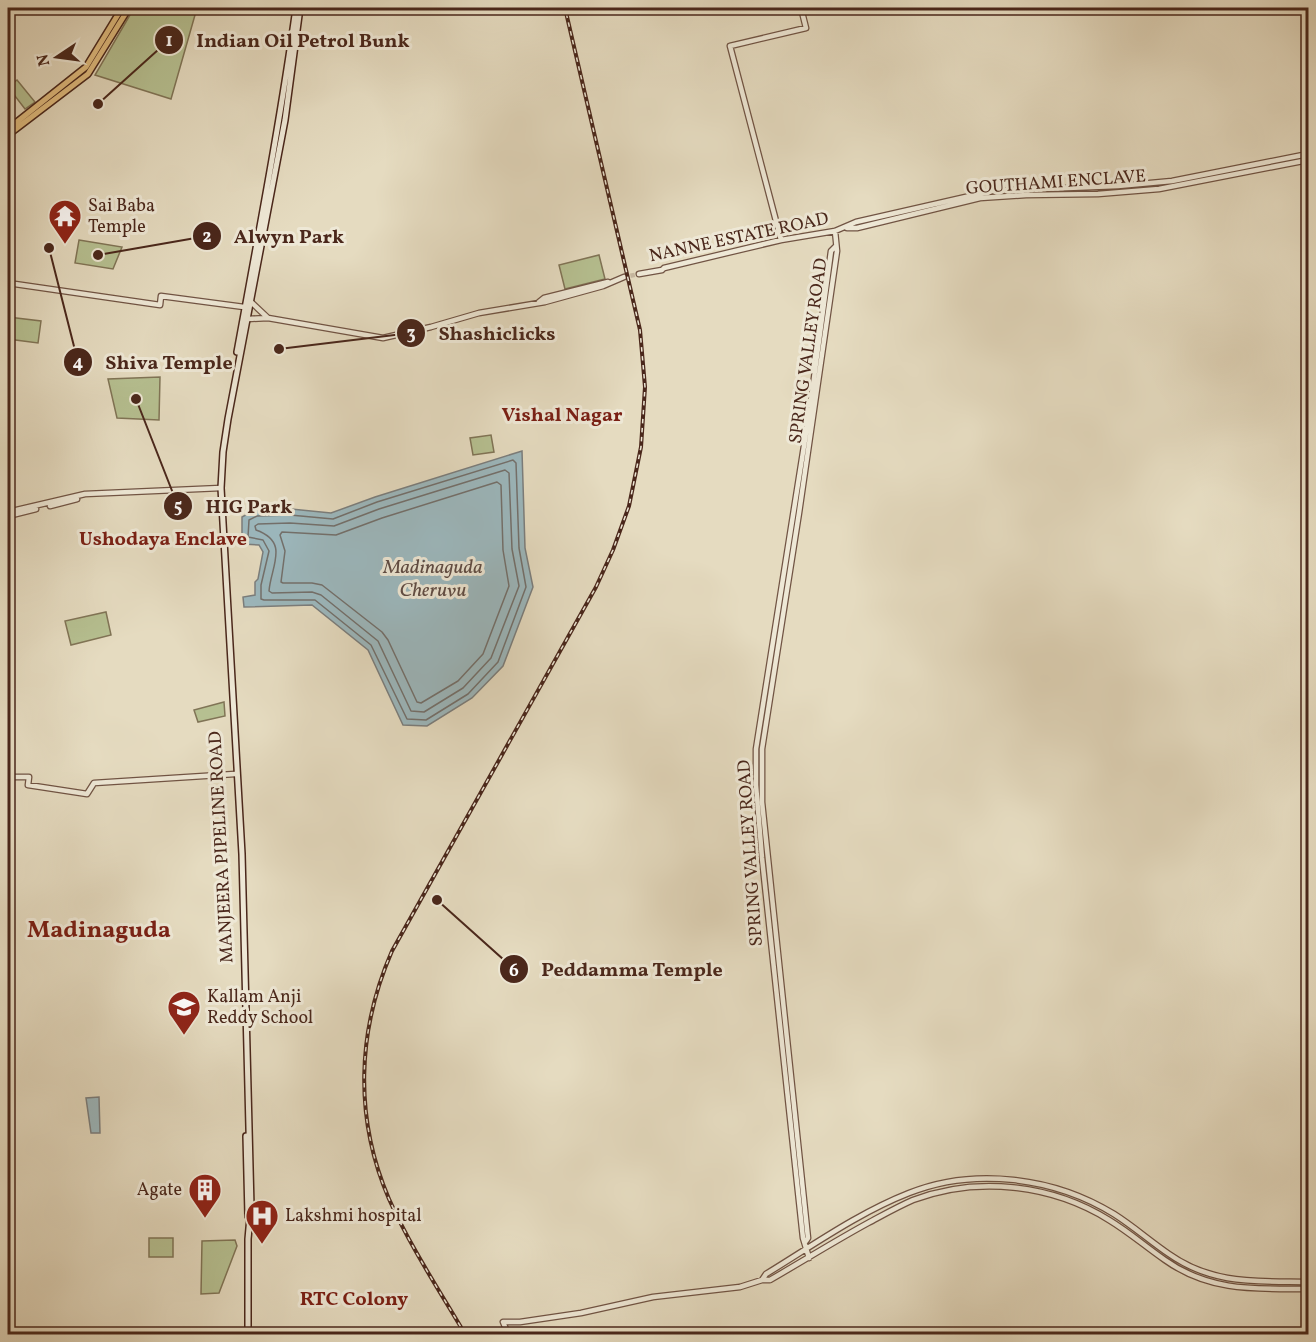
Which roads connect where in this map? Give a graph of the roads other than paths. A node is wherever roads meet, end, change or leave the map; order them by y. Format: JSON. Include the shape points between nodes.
{"nodes":[{"id":1,"x":122,"y":8,"type":"edge"},
{"id":2,"x":129,"y":8,"type":"edge"},
{"id":3,"x":298,"y":8,"type":"edge"},
{"id":4,"x":801,"y":8,"type":"edge"},
{"id":5,"x":8,"y":129,"type":"edge"},
{"id":6,"x":8,"y":135,"type":"edge"},
{"id":7,"x":1308,"y":154,"type":"edge"},
{"id":8,"x":1308,"y":160,"type":"edge"},
{"id":9,"x":845,"y":228,"type":"junction"},
{"id":10,"x":835,"y":231,"type":"junction"},
{"id":11,"x":261,"y":236,"type":"junction"},
{"id":12,"x":781,"y":240,"type":"junction"},
{"id":13,"x":642,"y":273,"type":"tunnel mouth"},
{"id":14,"x":624,"y":277,"type":"tunnel mouth"},
{"id":15,"x":8,"y":284,"type":"edge"},
{"id":16,"x":251,"y":302,"type":"junction"},
{"id":17,"x":244,"y":308,"type":"junction"},
{"id":18,"x":268,"y":318,"type":"junction"},
{"id":19,"x":248,"y":319,"type":"junction"},
{"id":20,"x":220,"y":489,"type":"junction"},
{"id":21,"x":8,"y":514,"type":"edge"},
{"id":22,"x":235,"y":774,"type":"junction"},
{"id":23,"x":8,"y":777,"type":"edge"},
{"id":24,"x":240,"y":854,"type":"junction"},
{"id":25,"x":806,"y":1249,"type":"junction"},
{"id":26,"x":809,"y":1258,"type":"junction"},
{"id":27,"x":1216,"y":1276,"type":"junction"},
{"id":28,"x":762,"y":1280,"type":"junction"},
{"id":29,"x":1308,"y":1282,"type":"edge"},
{"id":30,"x":1216,"y":1284,"type":"junction"},
{"id":31,"x":1308,"y":1289,"type":"edge"},
{"id":32,"x":248,"y":1335,"type":"edge"},
{"id":33,"x":508,"y":1335,"type":"edge"}],
"edges":[{"from":1,"to":5,"type":"main road","via":[[86,68]]},
{"from":2,"to":6,"type":"main road","via":[[88,74]]},
{"from":3,"to":11,"type":"main road","name":"MANJEERA PIPELINE ROAD"},
{"from":4,"to":12,"type":"street","via":[[806,28],[730,46]]},
{"from":7,"to":9,"type":"street","name":"GOUTHAMI ENCLAVE","via":[[1159,183],[992,191],[856,222]]},
{"from":8,"to":9,"type":"street","name":"GOUTHAMI ENCLAVE","via":[[1159,189],[980,198]]},
{"from":9,"to":10,"type":"street","name":"NANNE ESTATE ROAD"},
{"from":10,"to":12,"type":"street","name":"NANNE ESTATE ROAD"},
{"from":10,"to":25,"type":"street","name":"SPRING VALLEY ROAD","via":[[797,512],[756,749],[756,785]]},
{"from":11,"to":16,"type":"main road","name":"MANJEERA PIPELINE ROAD"},
{"from":11,"to":17,"type":"main road","name":"MANJEERA PIPELINE ROAD"},
{"from":12,"to":13,"type":"street","name":"NANNE ESTATE ROAD"},
{"from":14,"to":18,"type":"street","via":[[545,302],[479,313],[383,338]]},
{"from":15,"to":17,"type":"street","via":[[160,305],[161,296]]},
{"from":16,"to":18,"type":"street"},
{"from":16,"to":19,"type":"main road","name":"MANJEERA PIPELINE ROAD"},
{"from":17,"to":20,"type":"main road","name":"MANJEERA PIPELINE ROAD","via":[[220,453]]},
{"from":18,"to":19,"type":"street"},
{"from":19,"to":20,"type":"main road","name":"MANJEERA PIPELINE ROAD"},
{"from":20,"to":21,"type":"street","via":[[87,495]]},
{"from":20,"to":22,"type":"main road","name":"MANJEERA PIPELINE ROAD"},
{"from":20,"to":24,"type":"main road","name":"MANJEERA PIPELINE ROAD"},
{"from":22,"to":23,"type":"street","via":[[94,783],[87,794],[27,785],[29,777]]},
{"from":22,"to":24,"type":"main road","name":"MANJEERA PIPELINE ROAD"},
{"from":24,"to":32,"type":"main road","name":"MANJEERA PIPELINE ROAD"},
{"from":25,"to":26,"type":"street","name":"SPRING VALLEY ROAD"},
{"from":25,"to":27,"type":"street","via":[[909,1193],[955,1181],[1002,1179],[1049,1186],[1092,1202],[1179,1260]]},
{"from":25,"to":28,"type":"street"},
{"from":26,"to":28,"type":"street","via":[[770,1280]]},
{"from":26,"to":30,"type":"street","via":[[912,1201],[937,1192],[1001,1186],[1048,1193],[1089,1208],[1186,1273]]},
{"from":27,"to":29,"type":"street","via":[[1249,1282]]},
{"from":27,"to":30,"type":"street"},
{"from":28,"to":33,"type":"street","via":[[581,1313],[503,1322]]},
{"from":30,"to":31,"type":"street","via":[[1249,1289]]}]}
